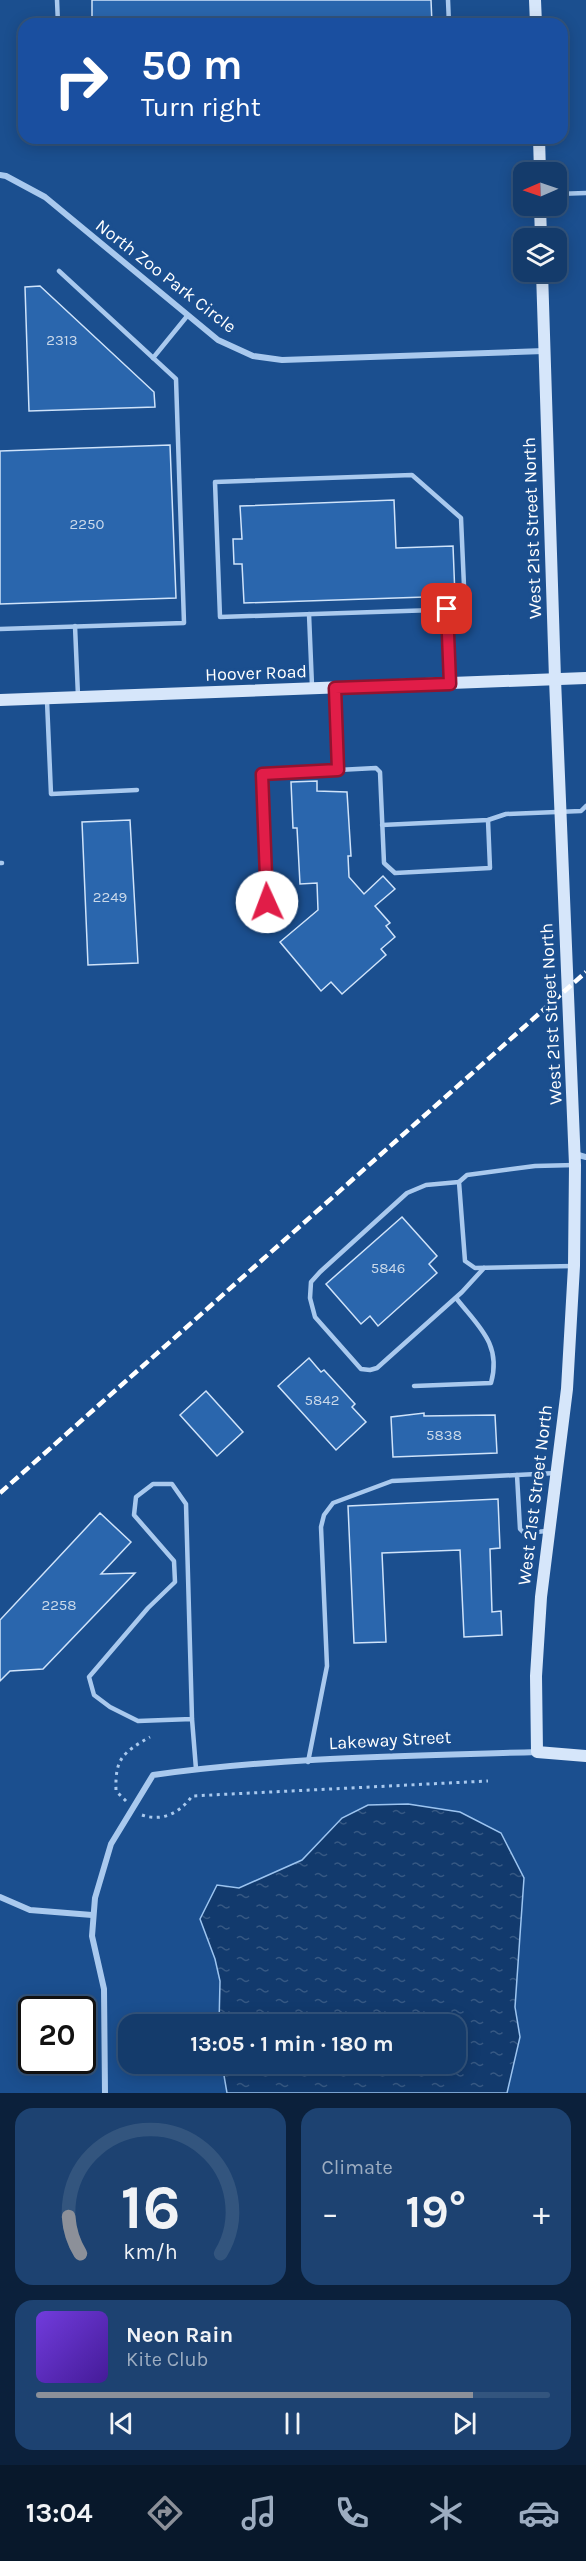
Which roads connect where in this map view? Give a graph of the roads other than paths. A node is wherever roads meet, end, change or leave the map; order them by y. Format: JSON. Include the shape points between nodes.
{"nodes":[{"id":1,"x":57,"y":0,"type":"edge"},
{"id":2,"x":448,"y":0,"type":"edge"},
{"id":3,"x":535,"y":0,"type":"edge"},
{"id":4,"x":58,"y":18,"type":"edge"},
{"id":5,"x":449,"y":18,"type":"edge"},
{"id":6,"x":536,"y":18,"type":"edge"},
{"id":7,"x":539,"y":144,"type":"edge"},
{"id":8,"x":540,"y":162,"type":"edge"},
{"id":9,"x":0,"y":175,"type":"edge"},
{"id":10,"x":586,"y":193,"type":"edge"},
{"id":11,"x":567,"y":194,"type":"edge"},
{"id":12,"x":59,"y":271,"type":"dead end"},
{"id":13,"x":542,"y":282,"type":"edge"},
{"id":14,"x":188,"y":315,"type":"junction"},
{"id":15,"x":544,"y":351,"type":"junction"},
{"id":16,"x":153,"y":358,"type":"junction"},
{"id":17,"x":447,"y":609,"type":"junction"},
{"id":18,"x":309,"y":614,"type":"junction"},
{"id":19,"x":75,"y":626,"type":"junction"},
{"id":20,"x":0,"y":629,"type":"edge"},
{"id":21,"x":586,"y":678,"type":"edge"},
{"id":22,"x":555,"y":679,"type":"junction"},
{"id":23,"x":450,"y":684,"type":"junction"},
{"id":24,"x":335,"y":688,"type":"junction"},
{"id":25,"x":312,"y":689,"type":"junction"},
{"id":26,"x":78,"y":697,"type":"junction"},
{"id":27,"x":46,"y":698,"type":"junction"},
{"id":28,"x":0,"y":700,"type":"edge"},
{"id":29,"x":338,"y":770,"type":"junction"},
{"id":30,"x":137,"y":790,"type":"dead end"},
{"id":31,"x":586,"y":806,"type":"edge"},
{"id":32,"x":560,"y":812,"type":"junction"},
{"id":33,"x":488,"y":820,"type":"junction"},
{"id":34,"x":382,"y":825,"type":"junction"},
{"id":35,"x":267,"y":902,"type":"dead end"},
{"id":36,"x":579,"y":1159,"type":"edge"},
{"id":37,"x":459,"y":1182,"type":"junction"},
{"id":38,"x":574,"y":1266,"type":"junction"},
{"id":39,"x":484,"y":1268,"type":"junction"},
{"id":40,"x":456,"y":1298,"type":"junction"},
{"id":41,"x":414,"y":1386,"type":"dead end"},
{"id":42,"x":558,"y":1473,"type":"junction"},
{"id":43,"x":517,"y":1475,"type":"junction"},
{"id":44,"x":550,"y":1531,"type":"junction"},
{"id":45,"x":192,"y":1719,"type":"junction"},
{"id":46,"x":537,"y":1752,"type":"junction"},
{"id":47,"x":586,"y":1756,"type":"edge"},
{"id":48,"x":308,"y":1762,"type":"junction"},
{"id":49,"x":196,"y":1768,"type":"junction"},
{"id":50,"x":0,"y":1897,"type":"edge"},
{"id":51,"x":92,"y":1915,"type":"junction"},
{"id":52,"x":105,"y":2093,"type":"edge"}],
"edges":[{"from":1,"to":4,"type":"lane"},
{"from":2,"to":5,"type":"lane"},
{"from":3,"to":6,"type":"street"},
{"from":7,"to":8,"type":"street"},
{"from":9,"to":14,"type":"street","name":"North Zoo Park Circle","via":[[45,197]]},
{"from":10,"to":11,"type":"lane"},
{"from":12,"to":16,"type":"lane"},
{"from":13,"to":15,"type":"street","name":"West 21st Street North"},
{"from":14,"to":15,"type":"street","name":"North Zoo Park Circle","via":[[218,340],[253,356],[282,360]]},
{"from":14,"to":16,"type":"lane"},
{"from":15,"to":22,"type":"street","name":"West 21st Street North"},
{"from":16,"to":19,"type":"lane","via":[[176,379],[184,623]]},
{"from":17,"to":18,"type":"lane"},
{"from":17,"to":18,"type":"lane","via":[[465,609],[461,518],[412,475],[215,482],[220,617]]},
{"from":17,"to":23,"type":"lane"},
{"from":18,"to":25,"type":"lane"},
{"from":19,"to":20,"type":"lane"},
{"from":19,"to":26,"type":"lane"},
{"from":21,"to":22,"type":"street","name":"Hoover Road"},
{"from":22,"to":23,"type":"street","name":"Hoover Road"},
{"from":22,"to":32,"type":"street","name":"West 21st Street North"},
{"from":23,"to":24,"type":"street","name":"Hoover Road"},
{"from":24,"to":25,"type":"street","name":"Hoover Road"},
{"from":24,"to":29,"type":"lane"},
{"from":25,"to":26,"type":"street","name":"Hoover Road"},
{"from":26,"to":27,"type":"street","name":"Hoover Road"},
{"from":27,"to":28,"type":"street","name":"Hoover Road"},
{"from":27,"to":30,"type":"lane","via":[[51,794]]},
{"from":29,"to":34,"type":"lane","via":[[376,768],[380,772]]},
{"from":29,"to":35,"type":"lane","via":[[262,774]]},
{"from":31,"to":32,"type":"lane","via":[[581,811]]},
{"from":32,"to":33,"type":"lane","via":[[506,814]]},
{"from":32,"to":36,"type":"street","name":"West 21st Street North"},
{"from":33,"to":34,"type":"lane"},
{"from":33,"to":34,"type":"lane","via":[[490,868],[395,873],[384,863]]},
{"from":36,"to":37,"type":"lane","via":[[467,1175]]},
{"from":36,"to":38,"type":"street","name":"West 21st Street North"},
{"from":37,"to":39,"type":"lane","via":[[465,1261],[475,1268]]},
{"from":37,"to":40,"type":"lane","via":[[426,1185],[407,1193],[311,1282],[310,1298],[315,1317],[361,1369],[370,1370]]},
{"from":38,"to":39,"type":"lane"},
{"from":38,"to":42,"type":"street","name":"West 21st Street North"},
{"from":39,"to":40,"type":"lane"},
{"from":40,"to":41,"type":"lane","via":[[491,1344],[495,1354],[491,1383]]},
{"from":42,"to":43,"type":"lane"},
{"from":42,"to":44,"type":"street","name":"West 21st Street North"},
{"from":43,"to":44,"type":"lane","via":[[520,1529],[525,1533]]},
{"from":43,"to":48,"type":"lane","via":[[392,1481],[333,1503],[324,1515],[321,1527],[327,1666]]},
{"from":44,"to":46,"type":"street","name":"West 21st Street North","via":[[536,1676]]},
{"from":45,"to":45,"type":"lane","via":[[186,1504],[172,1484],[153,1484],[136,1497],[134,1515],[174,1561],[175,1582],[88,1677],[94,1695],[138,1721]]},
{"from":45,"to":49,"type":"lane"},
{"from":46,"to":47,"type":"street","name":"Lakeway Street"},
{"from":46,"to":48,"type":"street","name":"Lakeway Street"},
{"from":48,"to":49,"type":"street","name":"Lakeway Street"},
{"from":49,"to":51,"type":"street","name":"Lakeway Street","via":[[153,1774],[111,1844]]},
{"from":50,"to":51,"type":"street","via":[[30,1910]]},
{"from":51,"to":52,"type":"street","via":[[92,1936],[104,1989]]}]}
